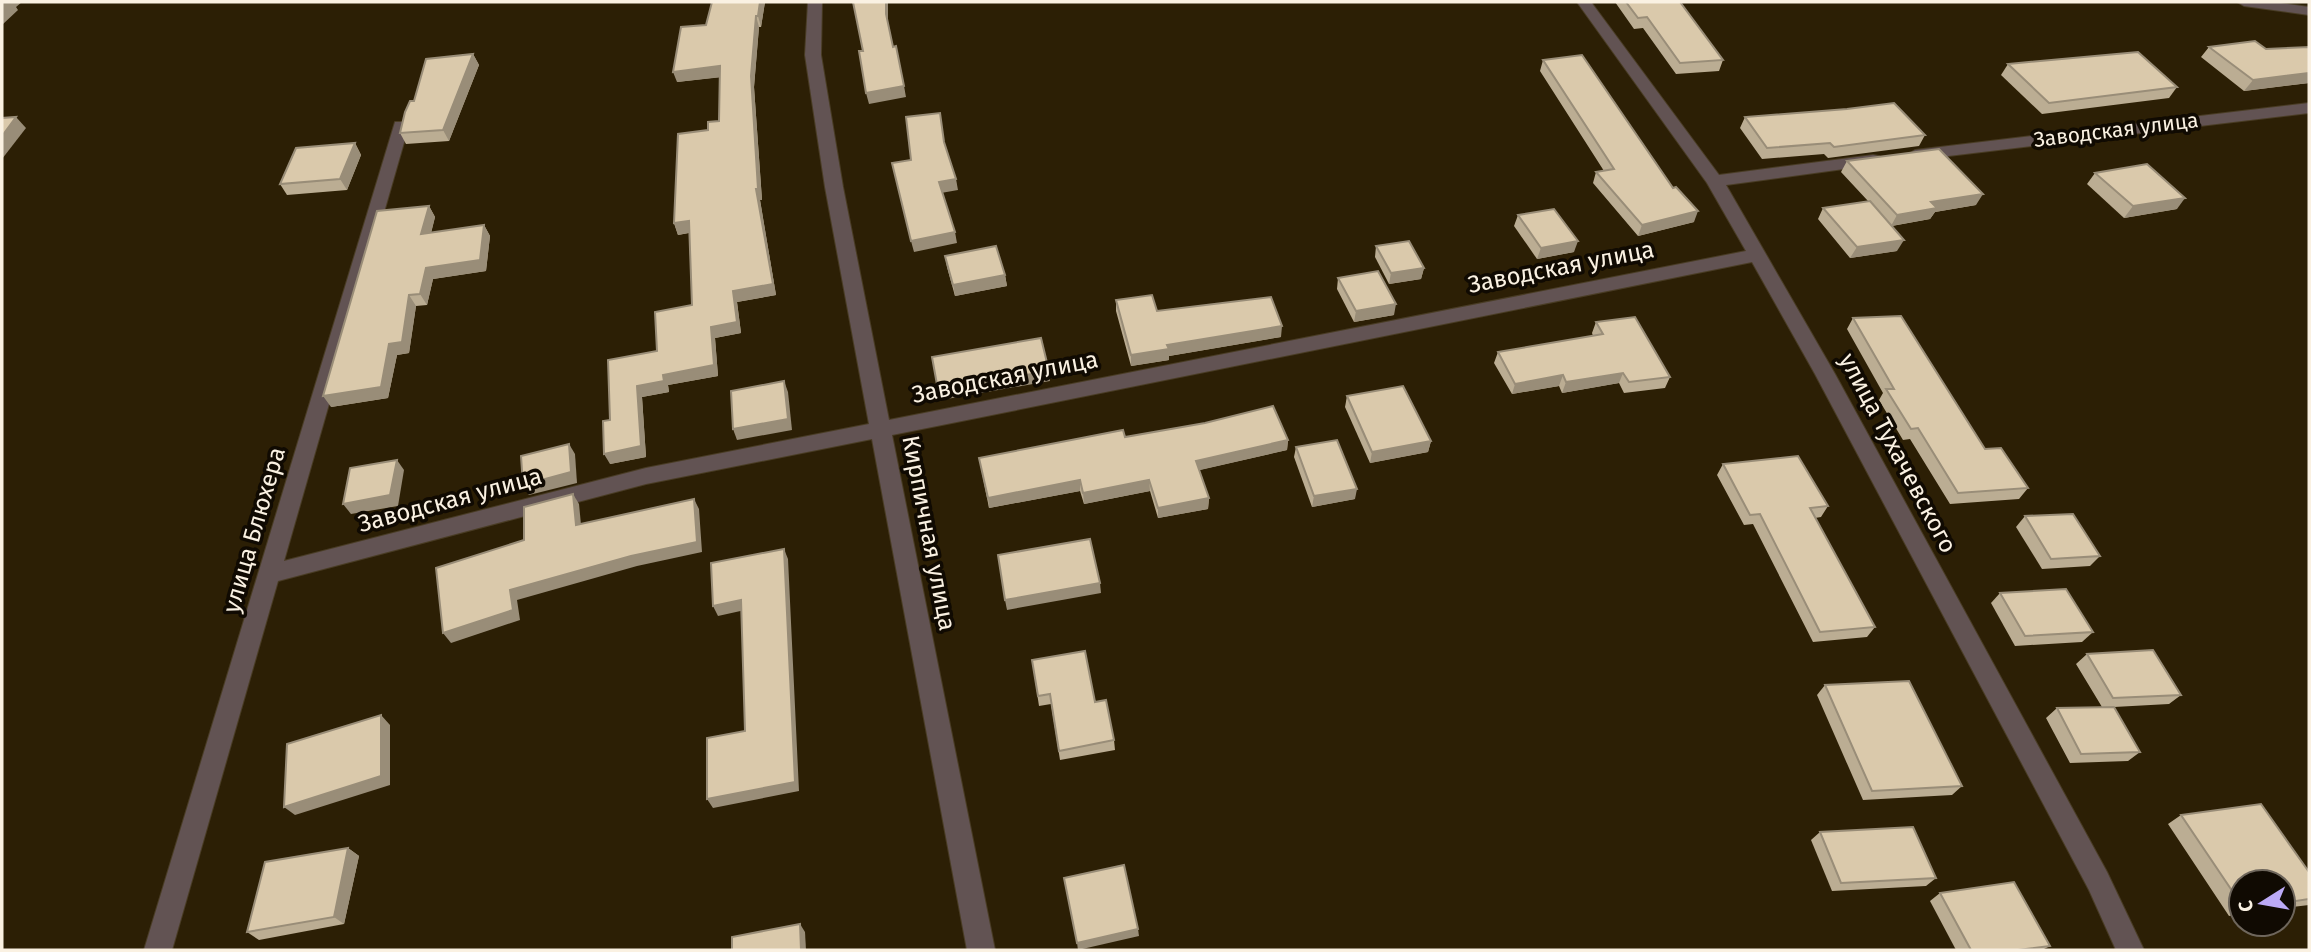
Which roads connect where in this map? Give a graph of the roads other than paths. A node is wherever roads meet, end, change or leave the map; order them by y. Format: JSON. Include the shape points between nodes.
{"nodes":[{"id":1,"x":815,"y":2,"type":"edge"},
{"id":2,"x":1584,"y":2,"type":"edge"},
{"id":3,"x":2244,"y":2,"type":"edge"},
{"id":4,"x":2309,"y":11,"type":"edge"},
{"id":5,"x":2309,"y":108,"type":"edge"},
{"id":6,"x":401,"y":125,"type":"edge"},
{"id":7,"x":1715,"y":181,"type":"junction"},
{"id":8,"x":1757,"y":255,"type":"junction"},
{"id":9,"x":883,"y":428,"type":"junction"},
{"id":10,"x":268,"y":574,"type":"junction"},
{"id":11,"x":158,"y":950,"type":"edge"},
{"id":12,"x":981,"y":950,"type":"edge"},
{"id":13,"x":2130,"y":950,"type":"edge"}],
"edges":[{"from":1,"to":9,"type":"street","name":"Кирпичная улица","via":[[813,55],[834,187]]},
{"from":2,"to":7,"type":"street","name":"улица Тухачевского"},
{"from":3,"to":4,"type":"street"},
{"from":5,"to":7,"type":"street","name":"Заводская улица"},
{"from":6,"to":10,"type":"street","name":"улица Блюхера"},
{"from":7,"to":8,"type":"street","name":"улица Тухачевского"},
{"from":8,"to":9,"type":"street","name":"Заводская улица"},
{"from":8,"to":13,"type":"street","name":"улица Тухачевского","via":[[2098,881]]},
{"from":9,"to":10,"type":"street","name":"Заводская улица","via":[[646,476]]},
{"from":9,"to":12,"type":"street","name":"Кирпичная улица"},
{"from":10,"to":11,"type":"street","name":"улица Блюхера"}]}
